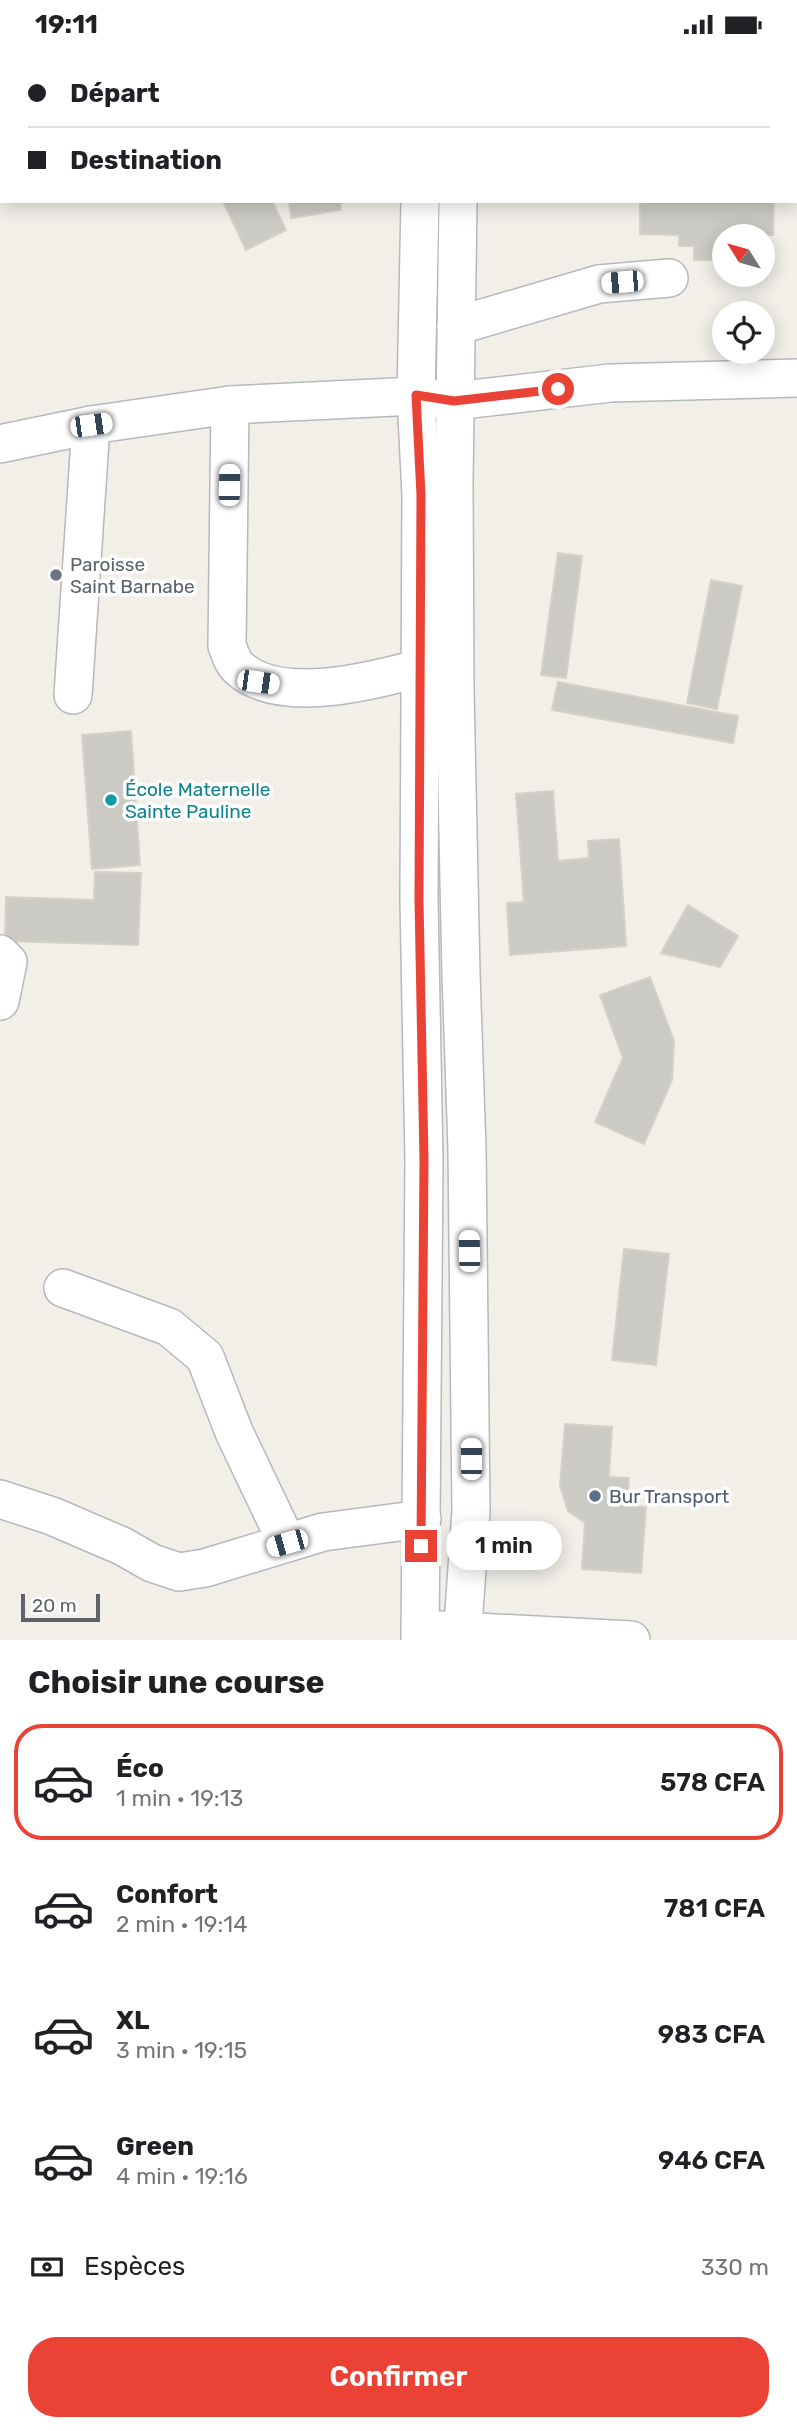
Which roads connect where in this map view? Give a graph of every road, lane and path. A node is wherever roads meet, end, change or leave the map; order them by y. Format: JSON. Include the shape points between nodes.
{"nodes":[{"id":1,"x":420,"y":203,"type":"edge"},
{"id":2,"x":458,"y":203,"type":"edge"},
{"id":3,"x":669,"y":278,"type":"dead end"},
{"id":4,"x":456,"y":326,"type":"junction"},
{"id":5,"x":797,"y":378,"type":"edge"},
{"id":6,"x":416,"y":395,"type":"junction"},
{"id":7,"x":454,"y":401,"type":"junction"},
{"id":8,"x":230,"y":405,"type":"junction"},
{"id":9,"x":91,"y":425,"type":"junction"},
{"id":10,"x":0,"y":444,"type":"edge"},
{"id":11,"x":420,"y":668,"type":"junction"},
{"id":12,"x":72,"y":695,"type":"dead end"},
{"id":13,"x":0,"y":954,"type":"edge"},
{"id":14,"x":0,"y":1002,"type":"edge"},
{"id":15,"x":64,"y":1288,"type":"dead end"},
{"id":16,"x":0,"y":1499,"type":"edge"},
{"id":17,"x":422,"y":1519,"type":"junction"},
{"id":18,"x":287,"y":1543,"type":"junction"},
{"id":19,"x":421,"y":1635,"type":"edge"},
{"id":20,"x":462,"y":1635,"type":"edge"},
{"id":21,"x":631,"y":1640,"type":"edge"}],
"edges":[{"from":1,"to":6,"type":"street"},
{"from":2,"to":4,"type":"street"},
{"from":3,"to":4,"type":"street","via":[[599,284]]},
{"from":4,"to":7,"type":"street"},
{"from":5,"to":7,"type":"street","via":[[610,383]]},
{"from":6,"to":7,"type":"street"},
{"from":6,"to":8,"type":"street"},
{"from":6,"to":11,"type":"street","via":[[421,495]]},
{"from":7,"to":20,"type":"street","via":[[455,691],[471,1380],[471,1511]]},
{"from":8,"to":9,"type":"street"},
{"from":8,"to":11,"type":"street","via":[[227,646],[237,668],[258,682],[311,689]]},
{"from":9,"to":10,"type":"street"},
{"from":9,"to":12,"type":"street"},
{"from":11,"to":17,"type":"street"},
{"from":13,"to":14,"type":"street","via":[[8,962]]},
{"from":15,"to":18,"type":"street","via":[[169,1327],[205,1357],[234,1432]]},
{"from":16,"to":18,"type":"street","via":[[52,1516],[179,1572]]},
{"from":17,"to":18,"type":"street","via":[[323,1532]]},
{"from":17,"to":19,"type":"street"},
{"from":19,"to":20,"type":"street"},
{"from":20,"to":21,"type":"street"}]}
